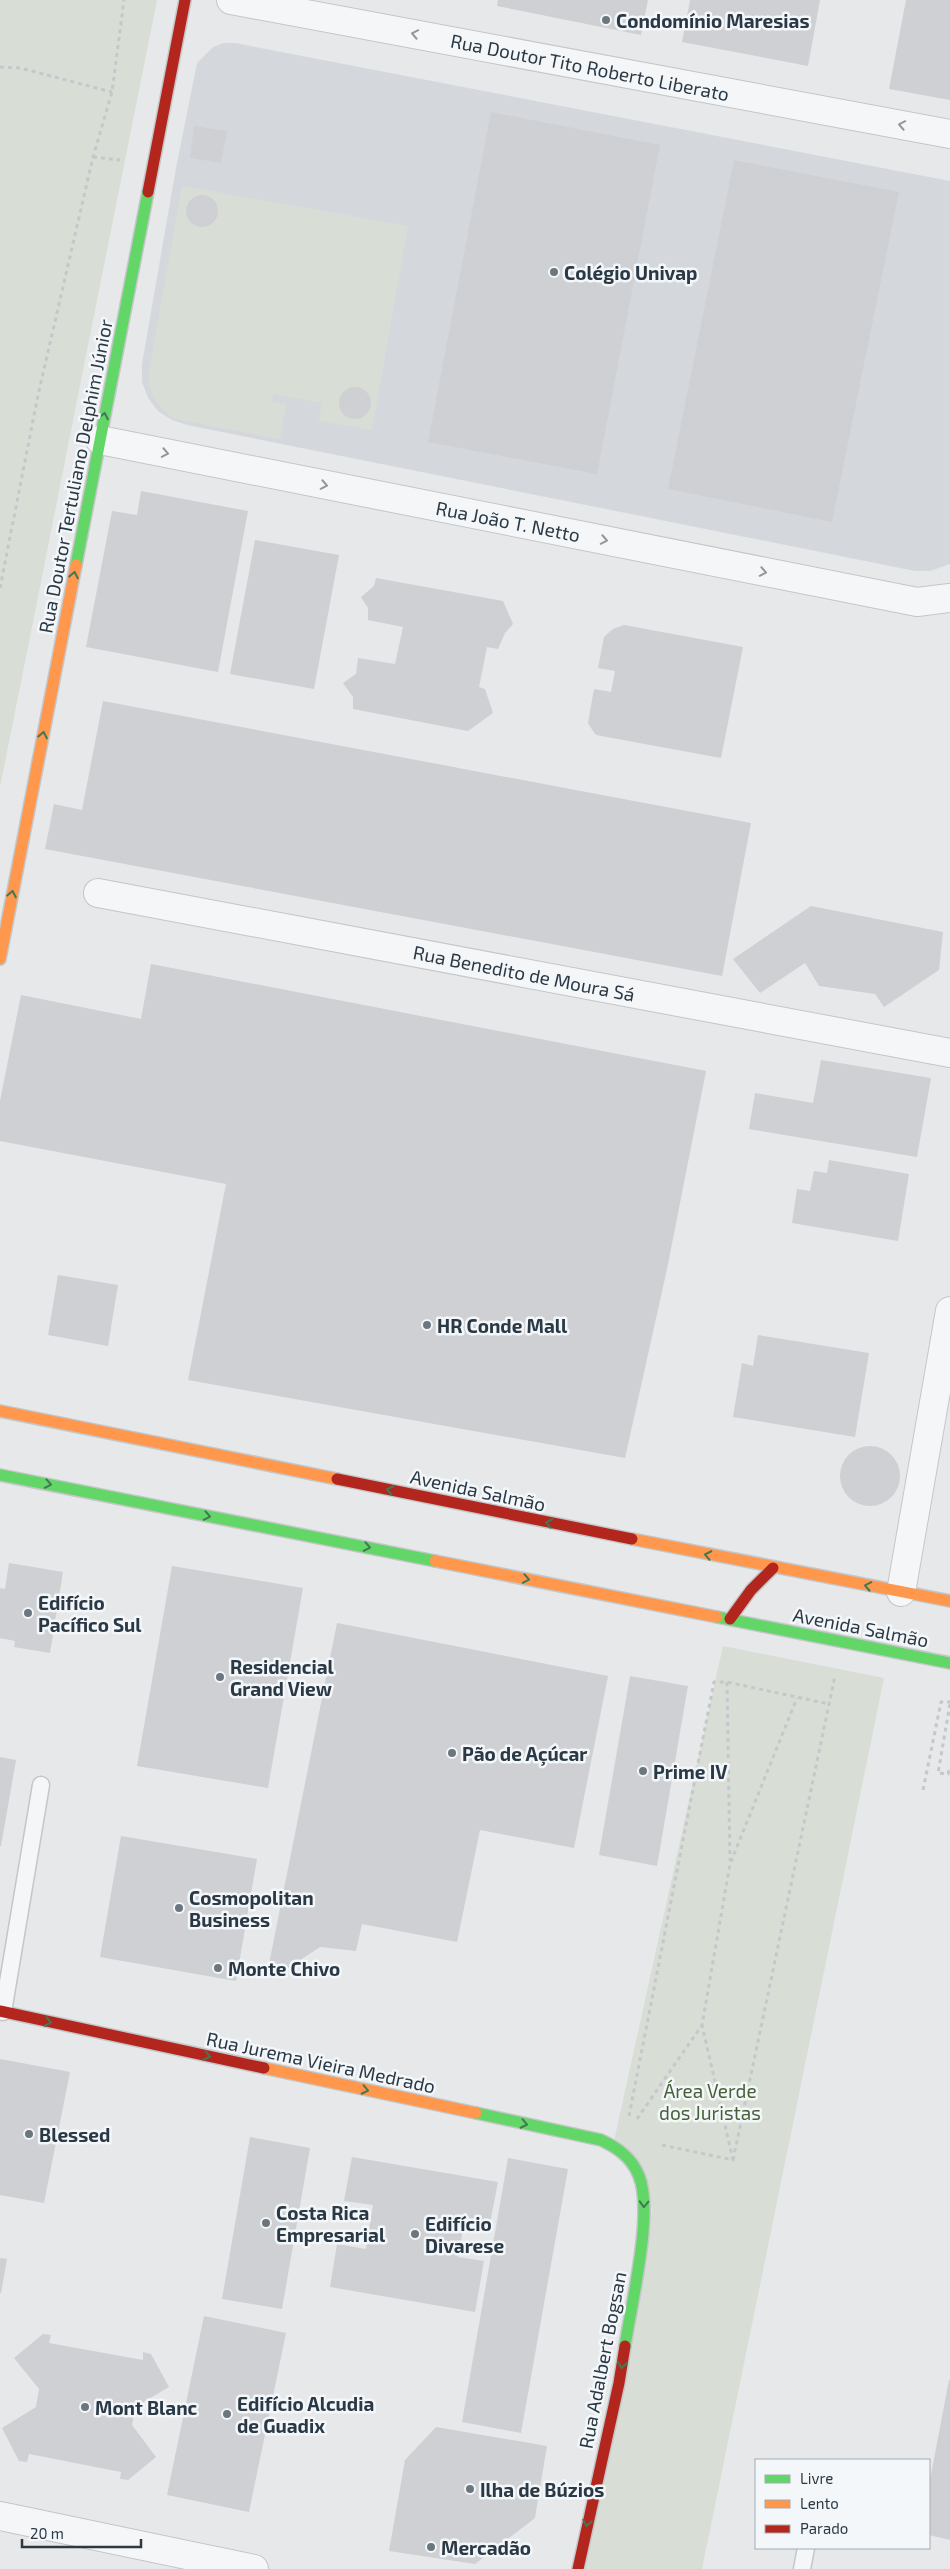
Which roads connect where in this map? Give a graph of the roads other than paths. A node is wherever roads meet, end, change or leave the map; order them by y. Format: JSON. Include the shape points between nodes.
{"nodes":[{"id":1,"x":185,"y":0,"type":"edge"},
{"id":2,"x":231,"y":0,"type":"edge"},
{"id":3,"x":950,"y":134,"type":"edge"},
{"id":4,"x":100,"y":440,"type":"junction"},
{"id":5,"x":950,"y":598,"type":"edge"},
{"id":6,"x":98,"y":893,"type":"dead end"},
{"id":7,"x":0,"y":959,"type":"edge"},
{"id":8,"x":950,"y":1053,"type":"edge"},
{"id":9,"x":950,"y":1311,"type":"edge"},
{"id":10,"x":0,"y":1411,"type":"edge"},
{"id":11,"x":0,"y":1475,"type":"edge"},
{"id":12,"x":773,"y":1568,"type":"junction"},
{"id":13,"x":901,"y":1592,"type":"junction"},
{"id":14,"x":950,"y":1601,"type":"edge"},
{"id":15,"x":730,"y":1619,"type":"junction"},
{"id":16,"x":950,"y":1663,"type":"edge"},
{"id":17,"x":41,"y":1785,"type":"dead end"},
{"id":18,"x":1,"y":2012,"type":"edge"},
{"id":19,"x":629,"y":2158,"type":"joint"},
{"id":20,"x":0,"y":2516,"type":"edge"},
{"id":21,"x":806,"y":2549,"type":"edge"},
{"id":22,"x":254,"y":2569,"type":"edge"},
{"id":23,"x":578,"y":2569,"type":"edge"},
{"id":24,"x":802,"y":2569,"type":"edge"}],
"edges":[{"from":4,"to":1,"type":"street","name":"Rua Doutor Tertuliano Delphim Júnior","one_way":true},
{"from":3,"to":2,"type":"street","name":"Rua Doutor Tito Roberto Liberato","one_way":true},
{"from":4,"to":5,"type":"street","name":"Rua João T. Netto","one_way":true,"via":[[917,602]]},
{"from":7,"to":4,"type":"street","name":"Rua Doutor Tertuliano Delphim Júnior","one_way":true},
{"from":6,"to":8,"type":"street","name":"Rua Benedito de Moura Sá"},
{"from":9,"to":13,"type":"street"},
{"from":12,"to":10,"type":"street","name":"Avenida Salmão","one_way":true},
{"from":11,"to":15,"type":"street","name":"Avenida Salmão","one_way":true},
{"from":13,"to":12,"type":"street","name":"Avenida Salmão","one_way":true},
{"from":12,"to":15,"type":"street","via":[[750,1590]]},
{"from":13,"to":14,"type":"street","name":"Avenida Salmão"},
{"from":15,"to":16,"type":"street","name":"Avenida Salmão"},
{"from":17,"to":18,"type":"lane"},
{"from":18,"to":19,"type":"street","name":"Rua Jurema Vieira Medrado","one_way":true,"via":[[601,2140]]},
{"from":19,"to":23,"type":"street","name":"Rua Adalbert Bogsan","one_way":true,"via":[[639,2175],[644,2197],[642,2236],[619,2383]]},
{"from":20,"to":22,"type":"street"},
{"from":21,"to":24,"type":"lane"}]}
